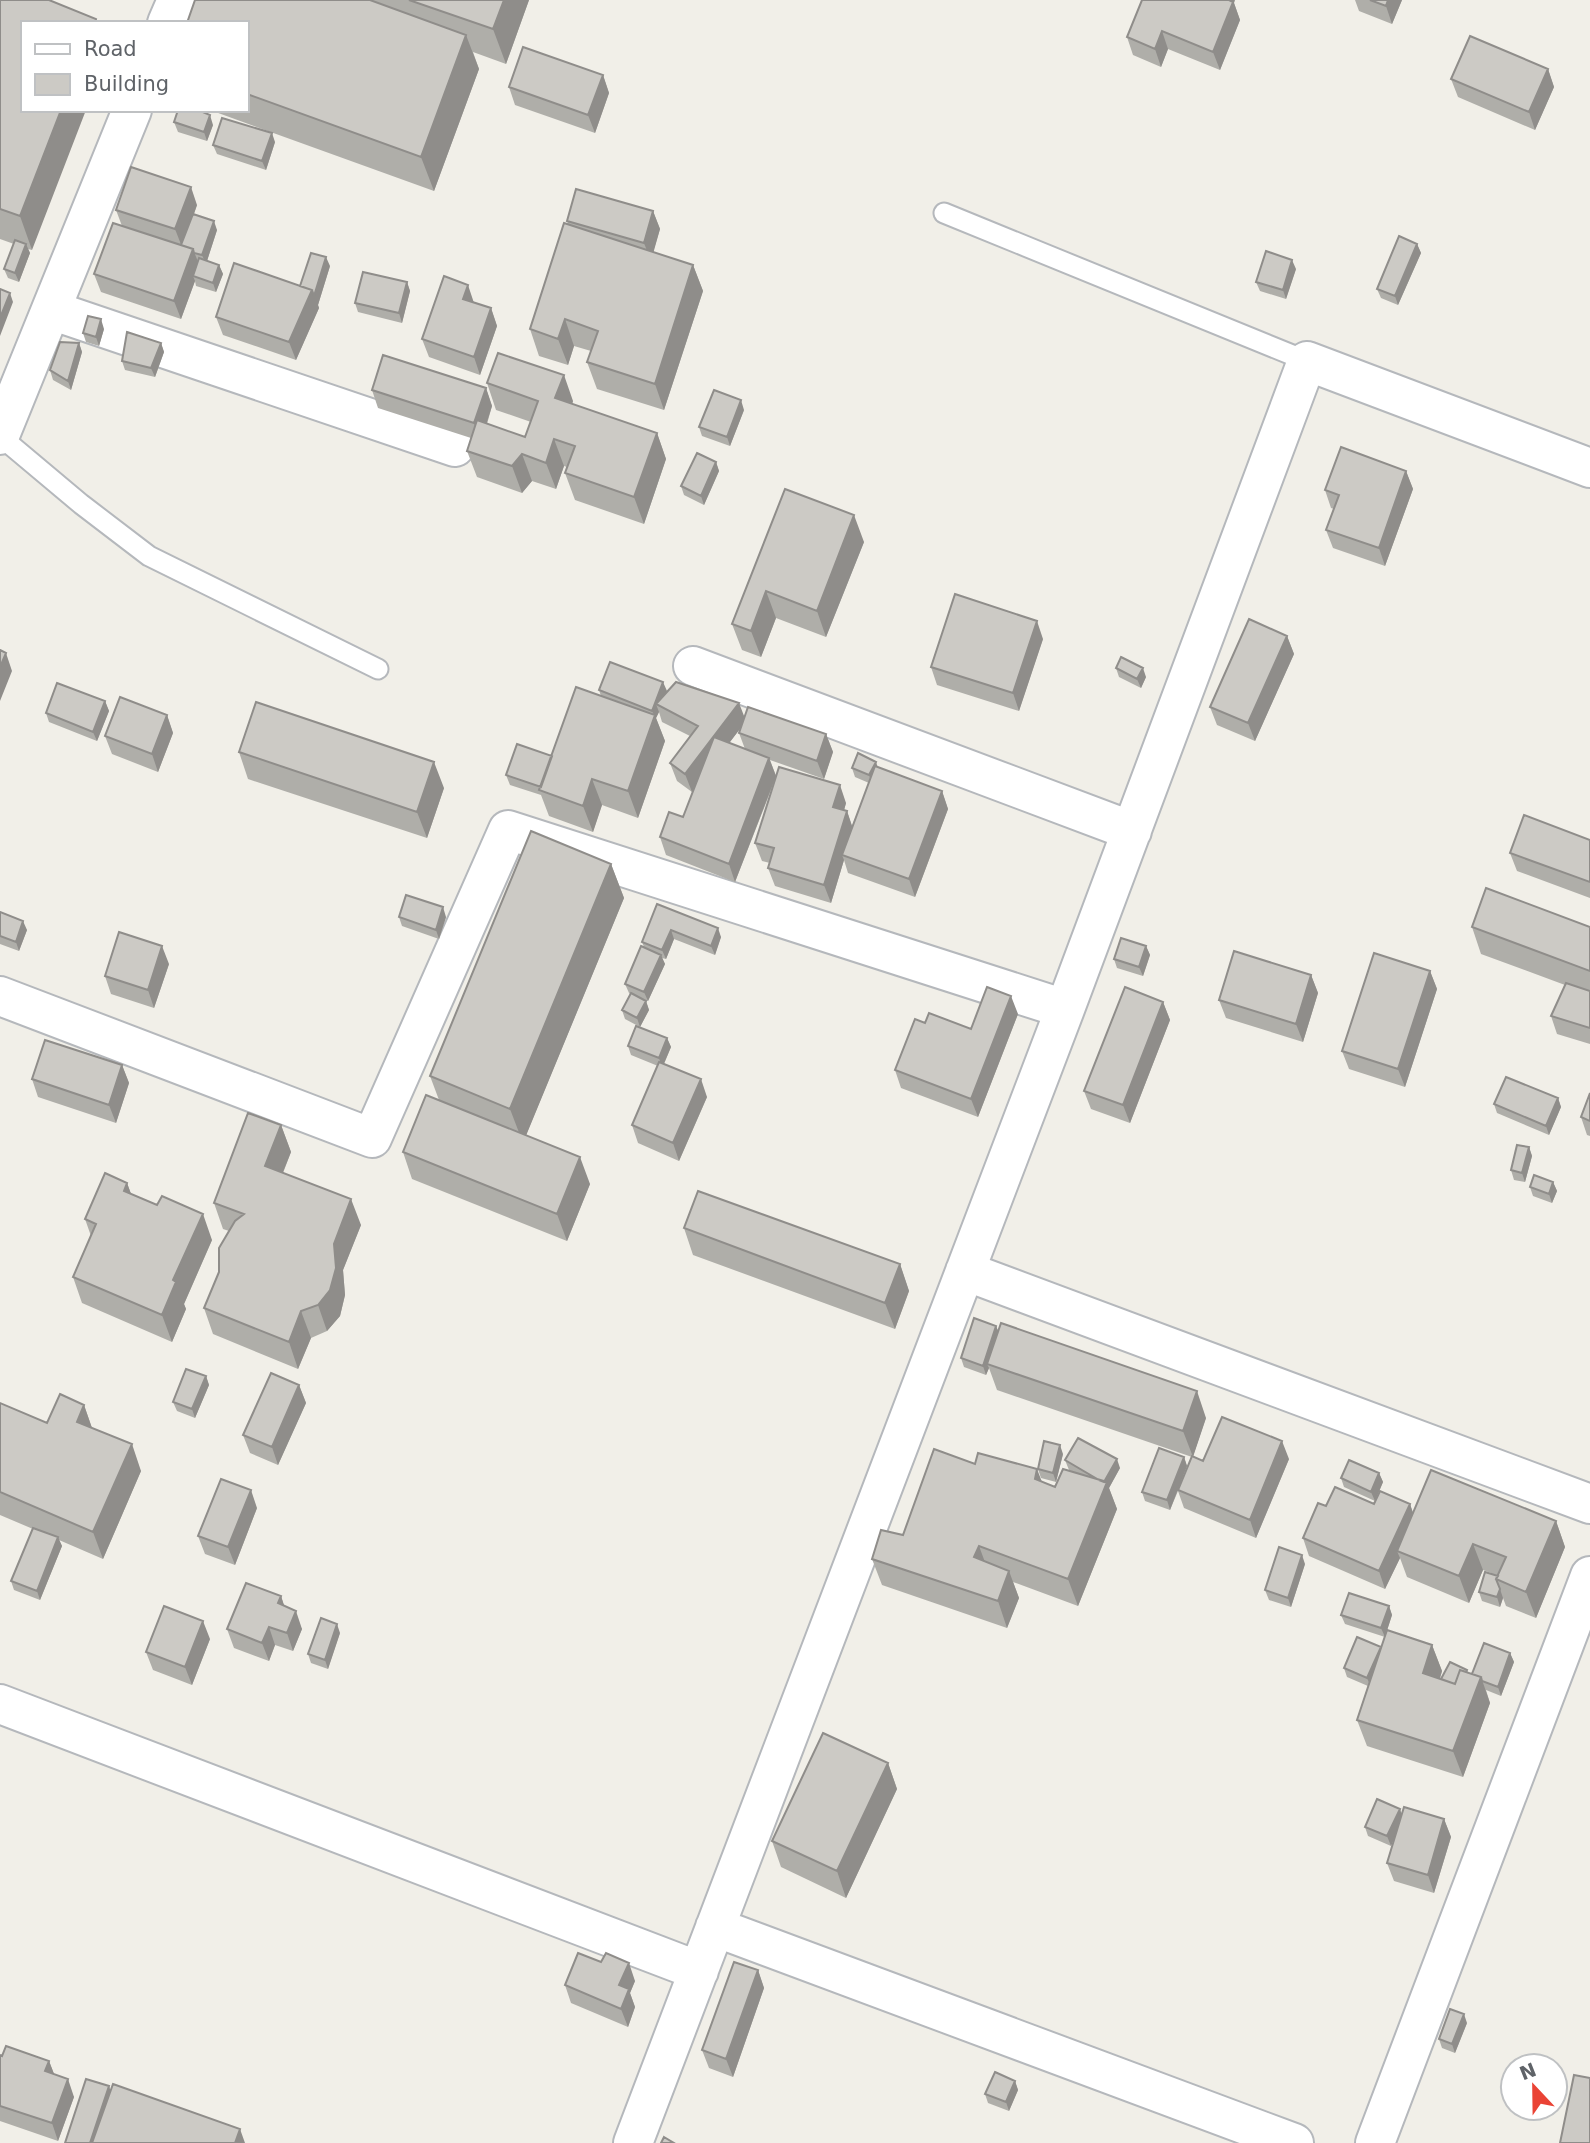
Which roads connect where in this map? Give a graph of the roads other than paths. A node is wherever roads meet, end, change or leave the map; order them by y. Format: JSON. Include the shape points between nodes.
{"nodes":[{"id":1,"x":177,"y":0,"type":"edge"},
{"id":2,"x":168,"y":21,"type":"edge"},
{"id":3,"x":131,"y":112,"type":"edge"},
{"id":4,"x":944,"y":213,"type":"dead end"},
{"id":5,"x":51,"y":310,"type":"junction"},
{"id":6,"x":1307,"y":361,"type":"junction"},
{"id":7,"x":0,"y":436,"type":"edge"},
{"id":8,"x":455,"y":447,"type":"dead end"},
{"id":9,"x":1590,"y":468,"type":"edge"},
{"id":10,"x":693,"y":666,"type":"dead end"},
{"id":11,"x":378,"y":669,"type":"dead end"},
{"id":12,"x":1132,"y":831,"type":"junction"},
{"id":13,"x":0,"y":996,"type":"edge"},
{"id":14,"x":1066,"y":1009,"type":"junction"},
{"id":15,"x":965,"y":1271,"type":"junction"},
{"id":16,"x":1590,"y":1504,"type":"edge"},
{"id":17,"x":1590,"y":1576,"type":"edge"},
{"id":18,"x":0,"y":1704,"type":"edge"},
{"id":19,"x":715,"y":1927,"type":"junction"},
{"id":20,"x":699,"y":1971,"type":"junction"},
{"id":21,"x":633,"y":2143,"type":"edge"},
{"id":22,"x":1294,"y":2143,"type":"edge"},
{"id":23,"x":1375,"y":2143,"type":"edge"}],
"edges":[{"from":1,"to":2,"type":"street"},
{"from":3,"to":5,"type":"street"},
{"from":4,"to":6,"type":"lane"},
{"from":5,"to":7,"type":"street"},
{"from":5,"to":8,"type":"street"},
{"from":6,"to":9,"type":"street"},
{"from":6,"to":12,"type":"street"},
{"from":7,"to":11,"type":"lane","via":[[149,556]]},
{"from":10,"to":12,"type":"street"},
{"from":12,"to":14,"type":"street"},
{"from":13,"to":14,"type":"street","via":[[372,1138],[508,830]]},
{"from":14,"to":15,"type":"street"},
{"from":15,"to":16,"type":"street"},
{"from":15,"to":19,"type":"street"},
{"from":17,"to":23,"type":"street"},
{"from":18,"to":20,"type":"street"},
{"from":19,"to":20,"type":"street"},
{"from":19,"to":22,"type":"street"},
{"from":20,"to":21,"type":"street"}]}
